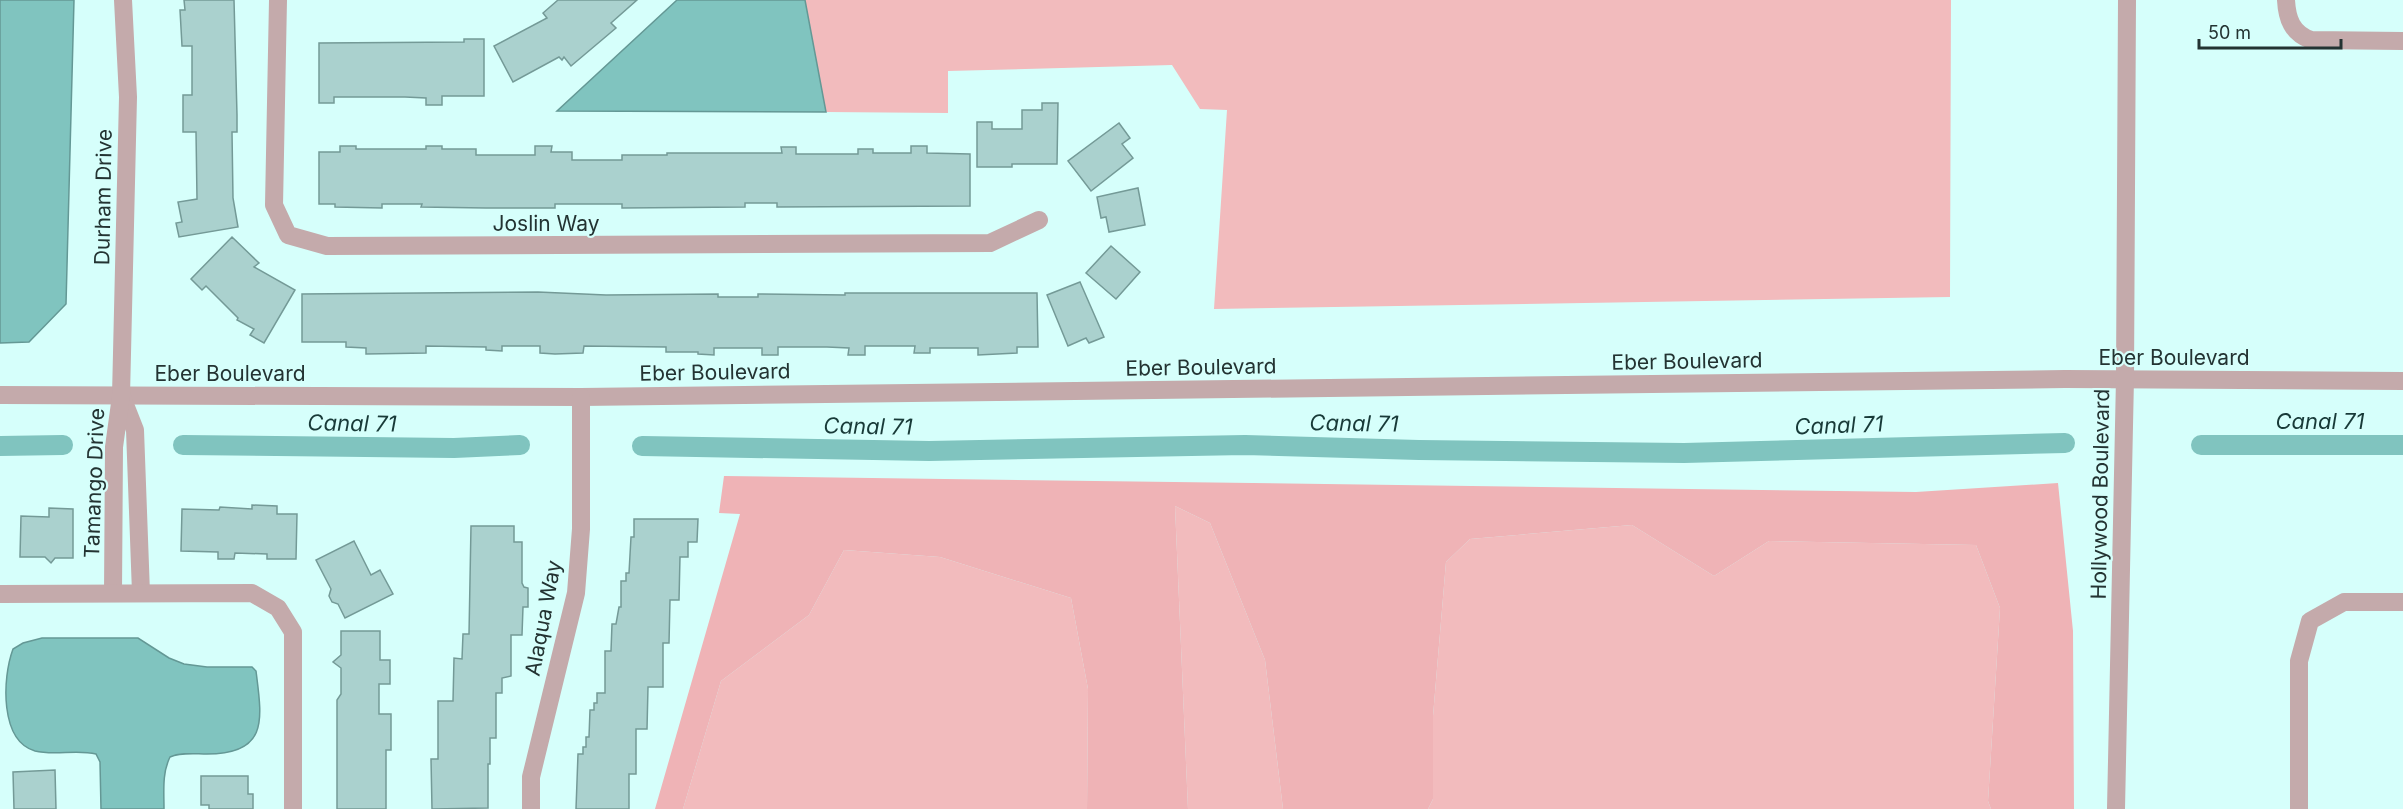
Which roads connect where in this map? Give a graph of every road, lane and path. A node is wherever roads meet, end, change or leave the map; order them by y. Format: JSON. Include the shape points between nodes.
{"nodes":[{"id":1,"x":123,"y":0,"type":"edge"},
{"id":2,"x":278,"y":0,"type":"edge"},
{"id":3,"x":2127,"y":0,"type":"edge"},
{"id":4,"x":2286,"y":1,"type":"edge"},
{"id":5,"x":2403,"y":41,"type":"edge"},
{"id":6,"x":1039,"y":220,"type":"dead end"},
{"id":7,"x":2125,"y":378,"type":"junction"},
{"id":8,"x":2403,"y":381,"type":"edge"},
{"id":9,"x":0,"y":395,"type":"edge"},
{"id":10,"x":121,"y":396,"type":"junction"},
{"id":11,"x":580,"y":397,"type":"junction"},
{"id":12,"x":139,"y":543,"type":"junction"},
{"id":13,"x":114,"y":546,"type":"junction"},
{"id":14,"x":113,"y":593,"type":"junction"},
{"id":15,"x":141,"y":593,"type":"junction"},
{"id":16,"x":0,"y":594,"type":"edge"},
{"id":17,"x":2403,"y":602,"type":"edge"},
{"id":18,"x":293,"y":809,"type":"edge"},
{"id":19,"x":531,"y":809,"type":"edge"},
{"id":20,"x":2116,"y":809,"type":"edge"},
{"id":21,"x":2299,"y":809,"type":"edge"}],
"edges":[{"from":1,"to":10,"type":"street","name":"Durham Drive","via":[[128,97]]},
{"from":2,"to":6,"type":"street","name":"Joslin Way","via":[[274,205],[288,235],[327,246],[990,243]]},
{"from":3,"to":7,"type":"street","name":"Hollywood Boulevard"},
{"from":4,"to":5,"type":"street","via":[[2292,26],[2311,40]]},
{"from":7,"to":8,"type":"street","name":"Eber Boulevard"},
{"from":7,"to":11,"type":"street","name":"Eber Boulevard"},
{"from":7,"to":20,"type":"street","name":"Hollywood Boulevard"},
{"from":9,"to":10,"type":"street","name":"Eber Boulevard"},
{"from":10,"to":11,"type":"street","name":"Eber Boulevard"},
{"from":10,"to":12,"type":"street","name":"Tamango Drive","via":[[135,430]]},
{"from":10,"to":13,"type":"street","name":"Tamango Drive","via":[[114,447]]},
{"from":11,"to":19,"type":"street","name":"Alaqua Way","via":[[576,593],[531,777]]},
{"from":12,"to":13,"type":"street"},
{"from":12,"to":15,"type":"street","name":"Tamango Drive"},
{"from":13,"to":14,"type":"street","name":"Tamango Drive"},
{"from":14,"to":15,"type":"street"},
{"from":14,"to":16,"type":"street"},
{"from":15,"to":18,"type":"street","via":[[252,592],[278,608],[293,632]]},
{"from":17,"to":21,"type":"street","via":[[2344,602],[2310,621],[2299,661]]}]}
